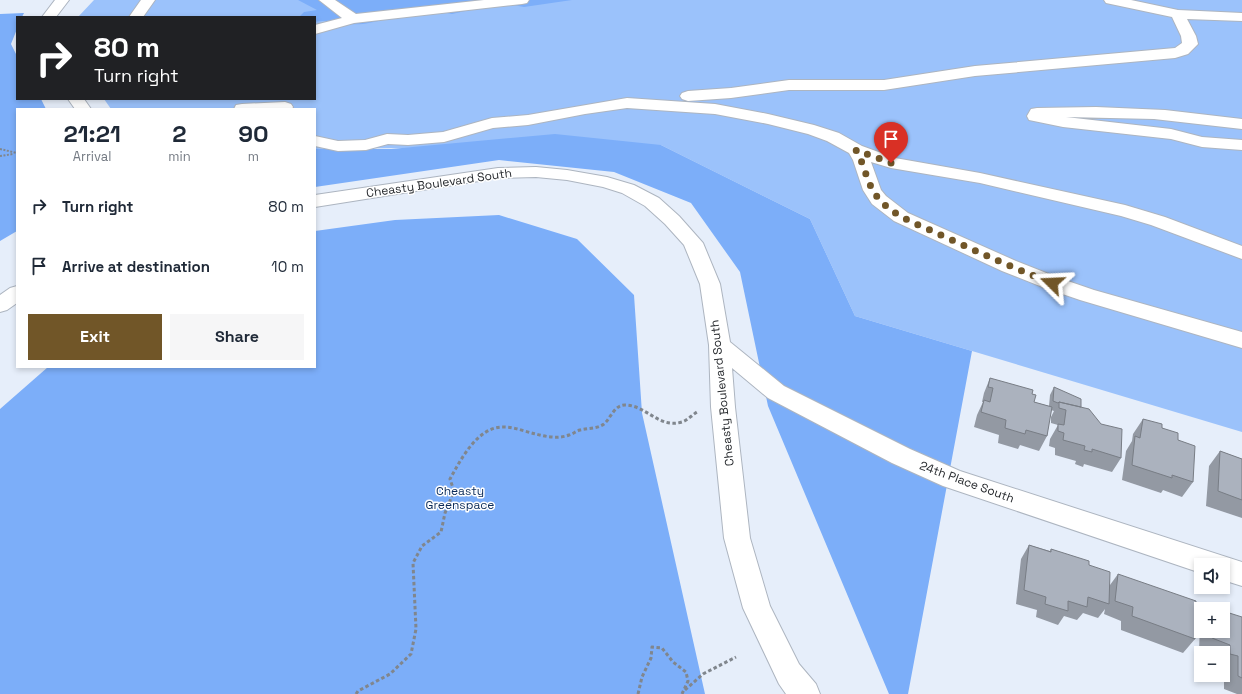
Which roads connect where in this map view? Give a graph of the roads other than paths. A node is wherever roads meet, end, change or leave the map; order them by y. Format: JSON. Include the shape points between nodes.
{"nodes":[{"id":1,"x":62,"y":0,"type":"edge"},
{"id":2,"x":148,"y":0,"type":"edge"},
{"id":3,"x":326,"y":0,"type":"edge"},
{"id":4,"x":522,"y":0,"type":"edge"},
{"id":5,"x":1110,"y":0,"type":"edge"},
{"id":6,"x":1178,"y":14,"type":"junction"},
{"id":7,"x":50,"y":16,"type":"edge"},
{"id":8,"x":137,"y":16,"type":"edge"},
{"id":9,"x":1242,"y":17,"type":"edge"},
{"id":10,"x":353,"y":19,"type":"junction"},
{"id":11,"x":316,"y":30,"type":"edge"},
{"id":12,"x":285,"y":105,"type":"edge"},
{"id":13,"x":253,"y":108,"type":"edge"},
{"id":14,"x":585,"y":109,"type":"junction"},
{"id":15,"x":1242,"y":124,"type":"edge"},
{"id":16,"x":316,"y":141,"type":"edge"},
{"id":17,"x":1242,"y":145,"type":"edge"},
{"id":18,"x":856,"y":150,"type":"junction"},
{"id":19,"x":316,"y":201,"type":"edge"},
{"id":20,"x":1242,"y":253,"type":"edge"},
{"id":21,"x":16,"y":294,"type":"edge"},
{"id":22,"x":0,"y":305,"type":"edge"},
{"id":23,"x":1242,"y":340,"type":"edge"},
{"id":24,"x":720,"y":345,"type":"junction"},
{"id":25,"x":1194,"y":558,"type":"edge"},
{"id":26,"x":1230,"y":570,"type":"edge"},
{"id":27,"x":1242,"y":574,"type":"edge"},
{"id":28,"x":805,"y":694,"type":"edge"}],
"edges":[{"from":1,"to":7,"type":"street"},
{"from":2,"to":8,"type":"street"},
{"from":3,"to":10,"type":"street"},
{"from":4,"to":10,"type":"street"},
{"from":5,"to":6,"type":"street"},
{"from":6,"to":9,"type":"street"},
{"from":6,"to":14,"type":"street","via":[[1190,44],[1183,51],[1175,53],[975,71],[884,85],[789,85],[691,96],[629,96],[604,101]]},
{"from":10,"to":11,"type":"street"},
{"from":12,"to":13,"type":"street"},
{"from":14,"to":16,"type":"street","via":[[528,120],[492,123],[444,137],[387,139],[366,145],[338,146]]},
{"from":14,"to":18,"type":"street","via":[[627,103],[715,109],[814,130]]},
{"from":15,"to":17,"type":"street","via":[[1182,116],[1122,113],[1054,112],[1037,113],[1035,116],[1064,122],[1171,134],[1202,142]]},
{"from":18,"to":20,"type":"street","via":[[891,163],[980,178],[1125,211]]},
{"from":18,"to":23,"type":"street","via":[[872,190],[879,200],[901,217],[1052,283],[1095,298]]},
{"from":19,"to":24,"type":"street","name":"Cheasty Boulevard South","via":[[498,173],[536,172],[568,175],[607,182],[628,189],[652,202],[693,243],[710,284]]},
{"from":21,"to":22,"type":"street"},
{"from":24,"to":25,"type":"street","name":"24th Place South","via":[[776,392],[952,479]]},
{"from":24,"to":28,"type":"street","name":"Cheasty Boulevard South","via":[[723,407],[737,538],[757,608],[788,674]]},
{"from":26,"to":27,"type":"street"}]}
